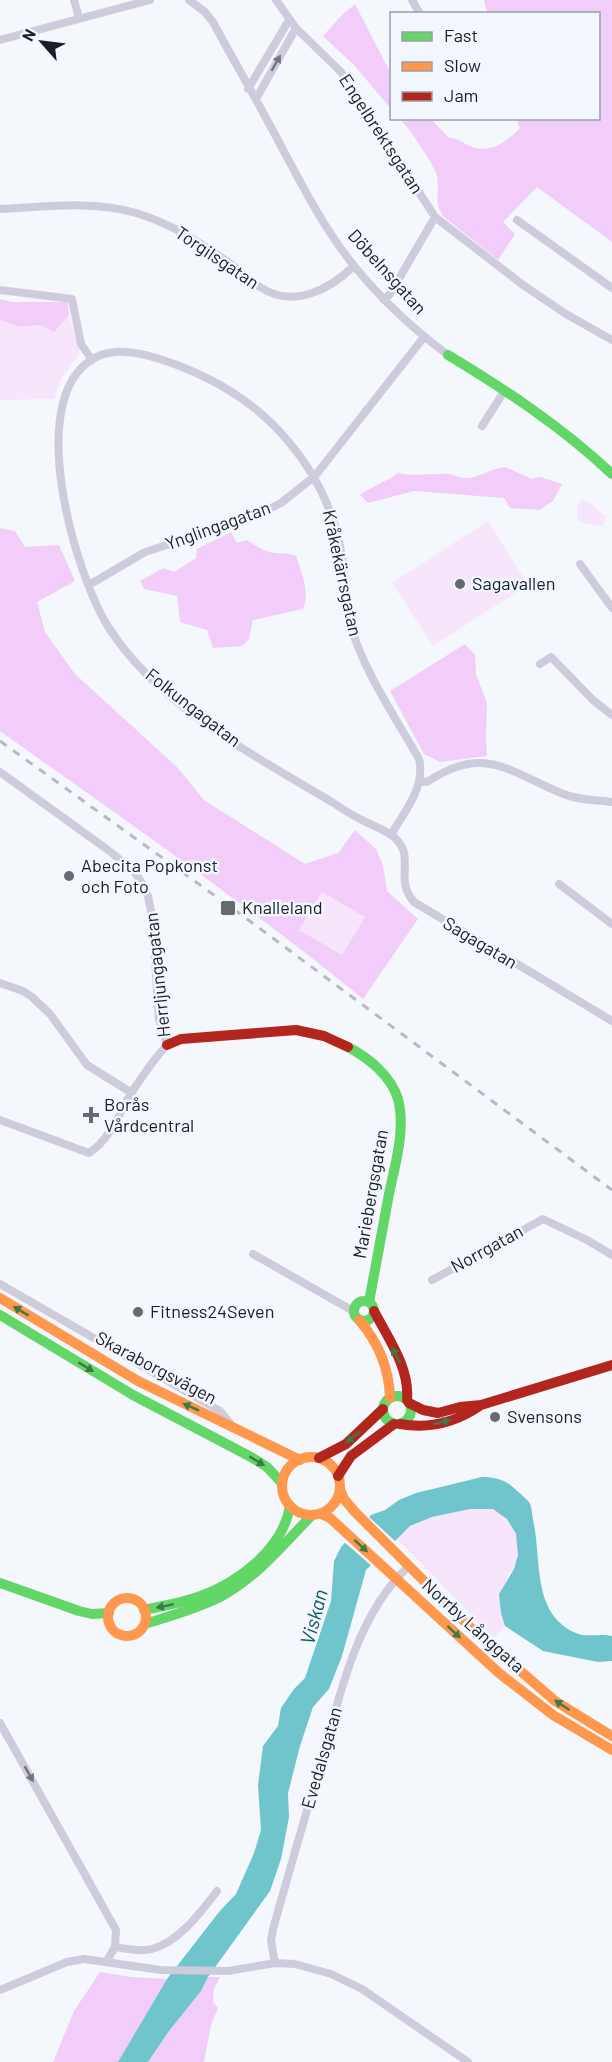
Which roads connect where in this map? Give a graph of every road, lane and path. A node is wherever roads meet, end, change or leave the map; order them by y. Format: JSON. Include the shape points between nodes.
{"nodes":[{"id":1,"x":74,"y":0,"type":"edge"},
{"id":2,"x":150,"y":0,"type":"edge"},
{"id":3,"x":189,"y":0,"type":"edge"},
{"id":4,"x":276,"y":0,"type":"edge"},
{"id":5,"x":80,"y":18,"type":"junction"},
{"id":6,"x":290,"y":20,"type":"junction"},
{"id":7,"x":296,"y":28,"type":"junction"},
{"id":8,"x":0,"y":40,"type":"edge"},
{"id":9,"x":248,"y":88,"type":"junction"},
{"id":10,"x":256,"y":99,"type":"junction"},
{"id":11,"x":0,"y":209,"type":"edge"},
{"id":12,"x":435,"y":217,"type":"junction"},
{"id":13,"x":517,"y":219,"type":"dead end"},
{"id":14,"x":354,"y":266,"type":"junction"},
{"id":15,"x":612,"y":288,"type":"edge"},
{"id":16,"x":0,"y":290,"type":"edge"},
{"id":17,"x":384,"y":300,"type":"junction"},
{"id":18,"x":424,"y":337,"type":"junction"},
{"id":19,"x":612,"y":340,"type":"edge"},
{"id":20,"x":448,"y":355,"type":"joint"},
{"id":21,"x":92,"y":360,"type":"junction"},
{"id":22,"x":505,"y":390,"type":"junction"},
{"id":23,"x":482,"y":426,"type":"dead end"},
{"id":24,"x":612,"y":474,"type":"edge"},
{"id":25,"x":315,"y":476,"type":"junction"},
{"id":26,"x":580,"y":564,"type":"dead end"},
{"id":27,"x":89,"y":585,"type":"junction"},
{"id":28,"x":612,"y":608,"type":"edge"},
{"id":29,"x":540,"y":664,"type":"dead end"},
{"id":30,"x":612,"y":715,"type":"edge"},
{"id":31,"x":0,"y":772,"type":"edge"},
{"id":32,"x":420,"y":781,"type":"junction"},
{"id":33,"x":612,"y":802,"type":"edge"},
{"id":34,"x":391,"y":835,"type":"junction"},
{"id":35,"x":559,"y":884,"type":"dead end"},
{"id":36,"x":612,"y":924,"type":"edge"},
{"id":37,"x":0,"y":983,"type":"edge"},
{"id":38,"x":612,"y":1021,"type":"edge"},
{"id":39,"x":166,"y":1045,"type":"junction"},
{"id":40,"x":132,"y":1093,"type":"junction"},
{"id":41,"x":0,"y":1120,"type":"edge"},
{"id":42,"x":253,"y":1254,"type":"dead end"},
{"id":43,"x":612,"y":1255,"type":"edge"},
{"id":44,"x":432,"y":1280,"type":"dead end"},
{"id":45,"x":0,"y":1284,"type":"edge"},
{"id":46,"x":0,"y":1298,"type":"edge"},
{"id":47,"x":372,"y":1306,"type":"junction"},
{"id":48,"x":0,"y":1315,"type":"edge"},
{"id":49,"x":356,"y":1316,"type":"junction"},
{"id":50,"x":612,"y":1365,"type":"edge"},
{"id":51,"x":390,"y":1398,"type":"junction"},
{"id":52,"x":408,"y":1402,"type":"junction"},
{"id":53,"x":482,"y":1406,"type":"junction"},
{"id":54,"x":383,"y":1409,"type":"junction"},
{"id":55,"x":397,"y":1424,"type":"junction"},
{"id":56,"x":233,"y":1426,"type":"junction"},
{"id":57,"x":319,"y":1458,"type":"junction"},
{"id":58,"x":300,"y":1460,"type":"junction"},
{"id":59,"x":338,"y":1476,"type":"junction"},
{"id":60,"x":282,"y":1483,"type":"junction"},
{"id":61,"x":340,"y":1490,"type":"junction"},
{"id":62,"x":290,"y":1506,"type":"junction"},
{"id":63,"x":316,"y":1515,"type":"junction"},
{"id":64,"x":408,"y":1567,"type":"junction"},
{"id":65,"x":396,"y":1578,"type":"junction"},
{"id":66,"x":0,"y":1583,"type":"edge"},
{"id":67,"x":144,"y":1610,"type":"junction"},
{"id":68,"x":109,"y":1613,"type":"junction"},
{"id":69,"x":145,"y":1624,"type":"junction"},
{"id":70,"x":0,"y":1723,"type":"edge"},
{"id":71,"x":612,"y":1736,"type":"edge"},
{"id":72,"x":612,"y":1750,"type":"edge"},
{"id":73,"x":217,"y":1891,"type":"dead end"},
{"id":74,"x":115,"y":1947,"type":"junction"},
{"id":75,"x":106,"y":1962,"type":"junction"},
{"id":76,"x":274,"y":1963,"type":"junction"},
{"id":77,"x":0,"y":1990,"type":"edge"},
{"id":78,"x":468,"y":2062,"type":"edge"}],
"edges":[{"from":1,"to":5,"type":"street"},
{"from":2,"to":5,"type":"street"},
{"from":3,"to":9,"type":"street","name":"Döbelnsgatan","via":[[213,22]]},
{"from":4,"to":6,"type":"street","name":"Engelbrektsgatan"},
{"from":5,"to":8,"type":"street"},
{"from":6,"to":7,"type":"street","name":"Engelbrektsgatan"},
{"from":6,"to":9,"type":"street"},
{"from":10,"to":7,"type":"street","one_way":true},
{"from":7,"to":12,"type":"street","name":"Engelbrektsgatan","via":[[341,72]]},
{"from":9,"to":10,"type":"street","name":"Döbelnsgatan"},
{"from":10,"to":14,"type":"street","name":"Döbelnsgatan","via":[[293,169]]},
{"from":11,"to":14,"type":"street","name":"Torgilsgatan","via":[[94,207],[139,214],[195,239],[278,296],[294,298],[317,291]]},
{"from":12,"to":17,"type":"street"},
{"from":12,"to":19,"type":"street","name":"Engelbrektsgatan","via":[[523,285]]},
{"from":13,"to":15,"type":"street"},
{"from":14,"to":17,"type":"street","name":"Döbelnsgatan"},
{"from":16,"to":21,"type":"street","via":[[72,299],[81,344]]},
{"from":17,"to":18,"type":"street","name":"Döbelnsgatan"},
{"from":18,"to":20,"type":"street","name":"Döbelnsgatan"},
{"from":18,"to":25,"type":"street","name":"Ynglingagatan"},
{"from":20,"to":22,"type":"street","name":"Döbelnsgatan"},
{"from":21,"to":25,"type":"street","name":"Kråkekärrsgatan","via":[[110,353],[161,359],[226,388],[288,440]]},
{"from":21,"to":27,"type":"street","name":"Folkungagatan","via":[[66,390],[58,433],[60,477]]},
{"from":22,"to":23,"type":"street"},
{"from":22,"to":24,"type":"street","name":"Döbelnsgatan","via":[[569,436]]},
{"from":25,"to":27,"type":"street","name":"Ynglingagatan","via":[[281,503],[251,518],[146,552]]},
{"from":25,"to":32,"type":"street","name":"Kråkekärrsgatan","via":[[337,532],[343,558],[344,601],[353,634],[419,759]]},
{"from":26,"to":28,"type":"street"},
{"from":27,"to":34,"type":"street","name":"Folkungagatan","via":[[108,627],[159,686],[227,738]]},
{"from":29,"to":30,"type":"street","via":[[551,657]]},
{"from":31,"to":39,"type":"street","name":"Herrljungagatan","via":[[108,850],[133,870],[142,883],[152,916],[159,1019]]},
{"from":32,"to":33,"type":"street","via":[[427,782],[453,767],[491,764],[509,768],[563,794]]},
{"from":32,"to":34,"type":"street"},
{"from":34,"to":38,"type":"street","name":"Sagagatan","via":[[403,847],[404,887],[414,902]]},
{"from":35,"to":36,"type":"street"},
{"from":37,"to":40,"type":"street","via":[[32,997],[50,1014],[87,1065]]},
{"from":39,"to":40,"type":"street","name":"Herrljungagatan"},
{"from":39,"to":47,"type":"street","name":"Mariebergsgatan","via":[[180,1039],[306,1031],[352,1050],[382,1073],[394,1091],[401,1123]]},
{"from":40,"to":41,"type":"street","name":"Herrljungagatan","via":[[98,1147],[89,1153]]},
{"from":42,"to":49,"type":"street"},
{"from":43,"to":44,"type":"street","name":"Norrgatan","via":[[543,1219]]},
{"from":45,"to":56,"type":"street","via":[[220,1411]]},
{"from":56,"to":46,"type":"street","name":"Skaraborgsvägen","one_way":true,"via":[[138,1381]]},
{"from":47,"to":49,"type":"street","via":[[369,1320]]},
{"from":47,"to":49,"type":"street","via":[[358,1302]]},
{"from":52,"to":47,"type":"street","one_way":true,"via":[[403,1368]]},
{"from":48,"to":60,"type":"street","name":"Skaraborgsvägen","one_way":true,"via":[[133,1395],[251,1456]]},
{"from":49,"to":51,"type":"street","via":[[382,1357]]},
{"from":50,"to":53,"type":"street"},
{"from":51,"to":52,"type":"street","via":[[399,1396]]},
{"from":51,"to":54,"type":"street"},
{"from":52,"to":53,"type":"street","via":[[438,1413]]},
{"from":52,"to":55,"type":"street","via":[[410,1414],[405,1422]]},
{"from":55,"to":53,"type":"street","one_way":true,"via":[[441,1423]]},
{"from":54,"to":55,"type":"street","via":[[386,1419]]},
{"from":54,"to":57,"type":"street","one_way":true,"via":[[340,1448]]},
{"from":55,"to":59,"type":"street","via":[[351,1456]]},
{"from":56,"to":58,"type":"street","name":"Skaraborgsvägen"},
{"from":57,"to":58,"type":"street"},
{"from":57,"to":59,"type":"street","via":[[331,1465]]},
{"from":58,"to":60,"type":"street","via":[[288,1469]]},
{"from":59,"to":61,"type":"street"},
{"from":60,"to":62,"type":"street"},
{"from":61,"to":63,"type":"street","via":[[334,1504]]},
{"from":61,"to":64,"type":"street","name":"Norrby Långgata","via":[[355,1512]]},
{"from":62,"to":63,"type":"street","via":[[301,1514]]},
{"from":62,"to":67,"type":"street","one_way":true,"via":[[288,1522],[277,1539],[235,1578],[200,1597]]},
{"from":63,"to":65,"type":"street","name":"Norrby Långgata","one_way":true,"via":[[330,1518]]},
{"from":63,"to":69,"type":"street","via":[[253,1575],[229,1592],[193,1609]]},
{"from":64,"to":65,"type":"street","name":"Evedalsgatan"},
{"from":71,"to":64,"type":"street","name":"Norrby Långgata","one_way":true,"via":[[543,1691]]},
{"from":65,"to":72,"type":"street","name":"Norrby Långgata","one_way":true,"via":[[525,1695]]},
{"from":65,"to":76,"type":"street","name":"Evedalsgatan","via":[[364,1627],[338,1704],[273,1929]]},
{"from":66,"to":68,"type":"street","via":[[79,1611]]},
{"from":67,"to":68,"type":"street","via":[[137,1601],[126,1599],[115,1603]]},
{"from":67,"to":69,"type":"street"},
{"from":68,"to":69,"type":"street","via":[[110,1625],[119,1634],[131,1636]]},
{"from":70,"to":74,"type":"street","one_way":true,"via":[[116,1930]]},
{"from":73,"to":74,"type":"street","via":[[164,1945],[150,1950]]},
{"from":74,"to":75,"type":"street"},
{"from":75,"to":76,"type":"street","via":[[161,1970],[228,1971]]},
{"from":75,"to":77,"type":"street","via":[[67,1962]]},
{"from":76,"to":78,"type":"street","via":[[295,1964],[345,1979]]}]}
